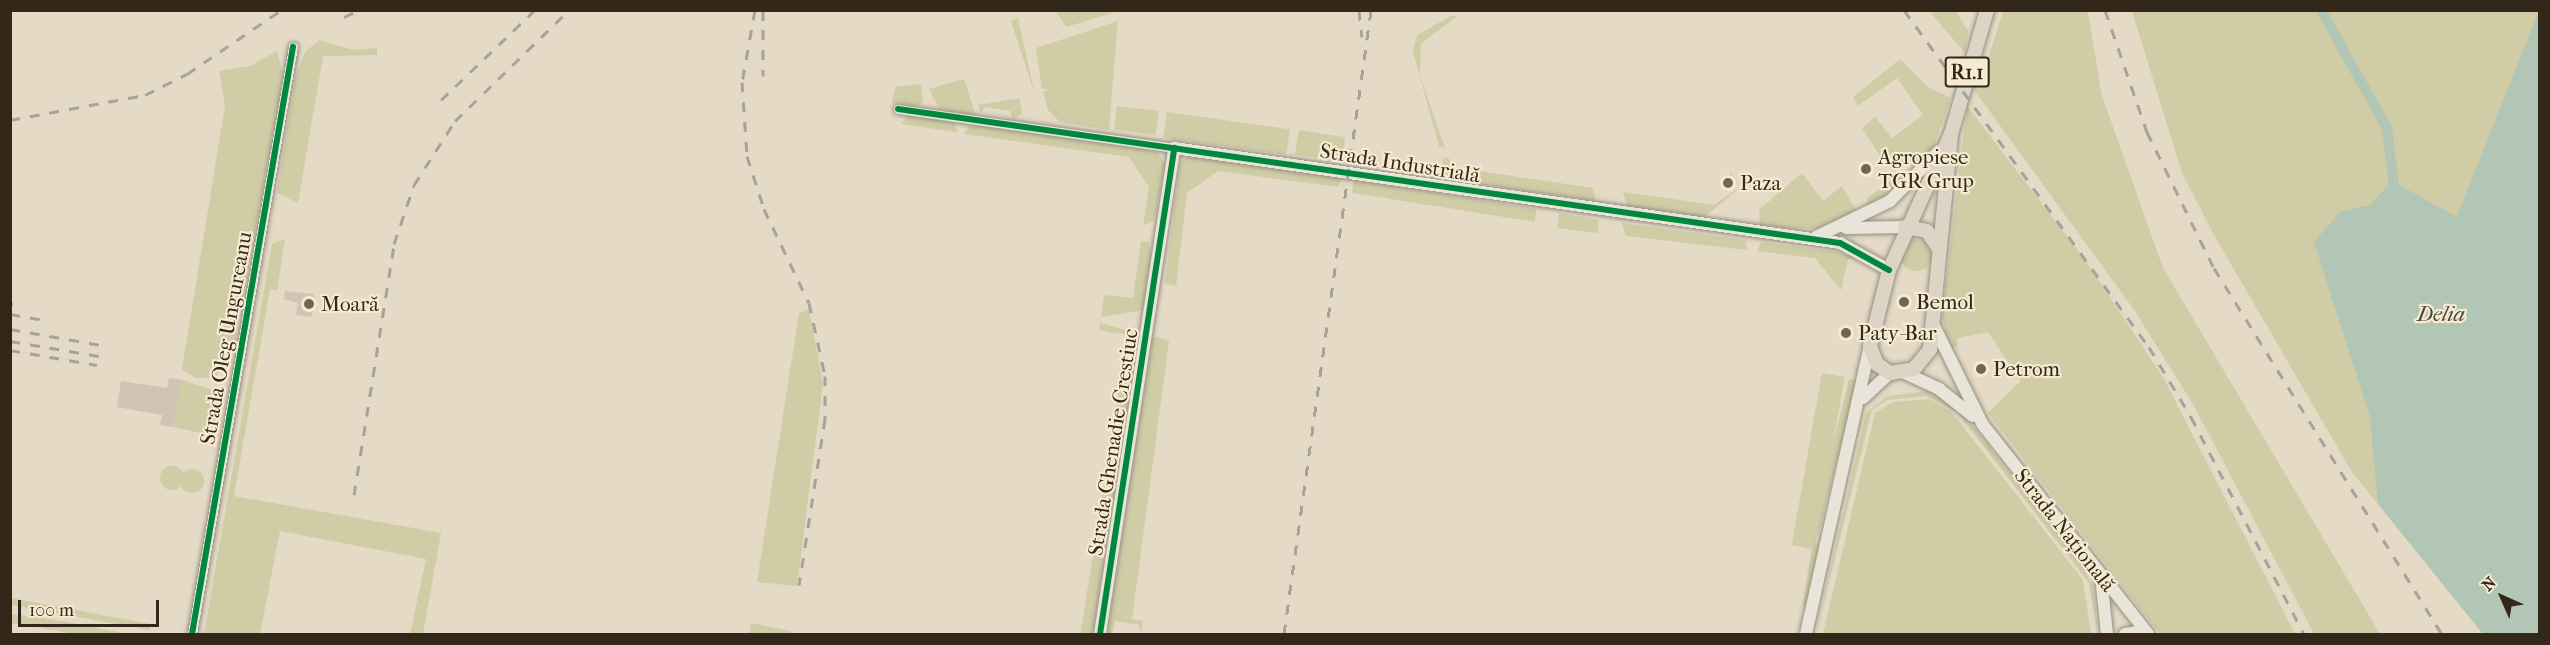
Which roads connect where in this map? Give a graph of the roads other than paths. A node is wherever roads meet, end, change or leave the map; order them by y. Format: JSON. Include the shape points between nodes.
{"nodes":[{"id":1,"x":1987,"y":10,"type":"edge"},
{"id":2,"x":293,"y":46,"type":"dead end"},
{"id":3,"x":898,"y":109,"type":"dead end"},
{"id":4,"x":1950,"y":134,"type":"junction"},
{"id":5,"x":1174,"y":148,"type":"junction"},
{"id":6,"x":1905,"y":227,"type":"junction"},
{"id":7,"x":1843,"y":229,"type":"junction"},
{"id":8,"x":1812,"y":238,"type":"junction"},
{"id":9,"x":1939,"y":249,"type":"junction"},
{"id":10,"x":1889,"y":270,"type":"junction"},
{"id":11,"x":1932,"y":321,"type":"junction"},
{"id":12,"x":1870,"y":346,"type":"junction"},
{"id":13,"x":1890,"y":373,"type":"junction"},
{"id":14,"x":1905,"y":373,"type":"junction"},
{"id":15,"x":1863,"y":398,"type":"junction"},
{"id":16,"x":1983,"y":425,"type":"junction"},
{"id":17,"x":2101,"y":575,"type":"junction"},
{"id":18,"x":2146,"y":633,"type":"edge"},
{"id":19,"x":192,"y":634,"type":"edge"},
{"id":20,"x":1100,"y":634,"type":"edge"},
{"id":21,"x":1806,"y":634,"type":"edge"},
{"id":22,"x":2107,"y":634,"type":"edge"},
{"id":23,"x":2125,"y":634,"type":"edge"}],
"edges":[{"from":1,"to":4,"type":"main road","number":"R1.1"},
{"from":2,"to":19,"type":"street","name":"Strada Oleg Ungureanu"},
{"from":3,"to":5,"type":"street","name":"Strada Industrială"},
{"from":4,"to":6,"type":"main road"},
{"from":4,"to":7,"type":"street","name":"Strada Industrială","via":[[1903,191]]},
{"from":4,"to":9,"type":"main road"},
{"from":5,"to":8,"type":"street","name":"Strada Industrială"},
{"from":5,"to":20,"type":"street","name":"Strada Ghenadie Crestiuc"},
{"from":6,"to":7,"type":"street","name":"Strada Industrială"},
{"from":6,"to":9,"type":"main road","via":[[1927,231]]},
{"from":6,"to":10,"type":"main road"},
{"from":7,"to":8,"type":"street","name":"Strada Industrială"},
{"from":8,"to":10,"type":"street","name":"Strada Industrială","via":[[1857,249]]},
{"from":9,"to":11,"type":"main road"},
{"from":10,"to":12,"type":"main road"},
{"from":11,"to":14,"type":"main road","via":[[1926,356]]},
{"from":11,"to":16,"type":"street","name":"Strada Națională"},
{"from":12,"to":13,"type":"main road","via":[[1877,364]]},
{"from":12,"to":15,"type":"street"},
{"from":13,"to":14,"type":"main road","name":"Strada Națională"},
{"from":13,"to":15,"type":"street"},
{"from":14,"to":16,"type":"street","name":"Strada Națională","via":[[1939,389]]},
{"from":15,"to":21,"type":"street"},
{"from":16,"to":17,"type":"street","name":"Strada Națională"},
{"from":17,"to":18,"type":"street","name":"Strada Națională"},
{"from":17,"to":22,"type":"street"},
{"from":18,"to":23,"type":"street"}]}
